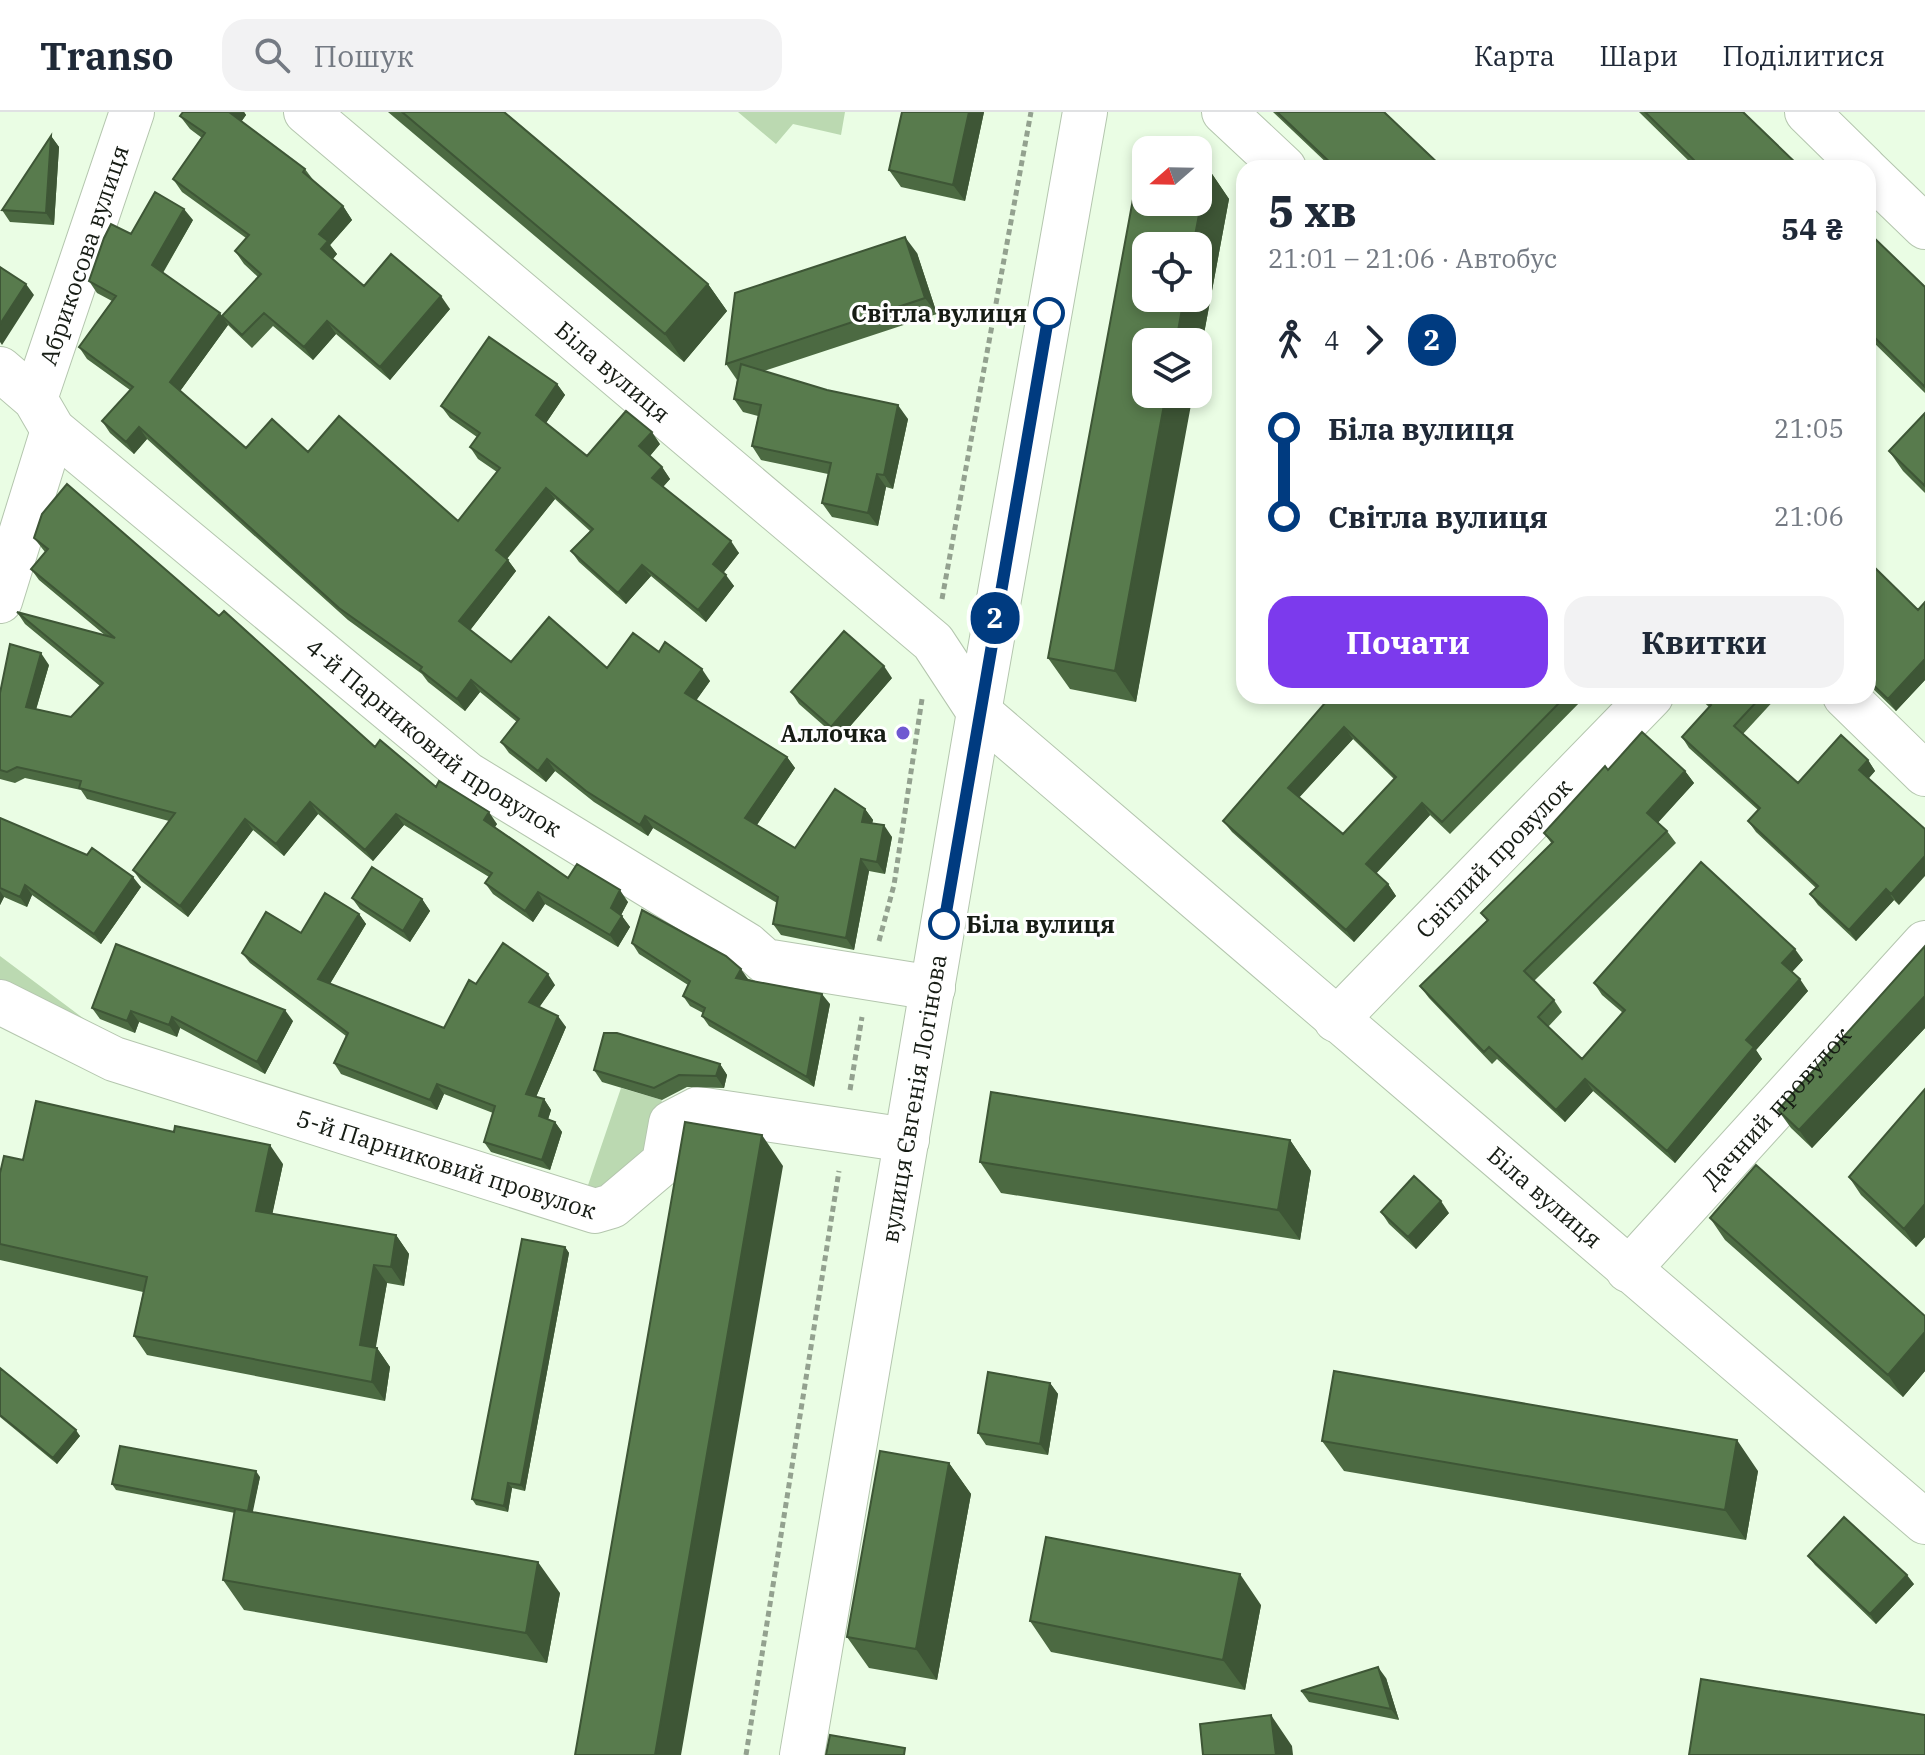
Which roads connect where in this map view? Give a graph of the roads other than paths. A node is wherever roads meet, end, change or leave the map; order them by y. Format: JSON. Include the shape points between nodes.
{"nodes":[{"id":1,"x":132,"y":112,"type":"edge"},
{"id":2,"x":306,"y":112,"type":"edge"},
{"id":3,"x":1085,"y":112,"type":"edge"},
{"id":4,"x":1224,"y":112,"type":"edge"},
{"id":5,"x":1807,"y":112,"type":"edge"},
{"id":6,"x":1275,"y":160,"type":"edge"},
{"id":7,"x":1856,"y":160,"type":"edge"},
{"id":8,"x":1876,"y":180,"type":"edge"},
{"id":9,"x":1925,"y":227,"type":"edge"},
{"id":10,"x":0,"y":369,"type":"edge"},
{"id":11,"x":44,"y":415,"type":"junction"},
{"id":12,"x":0,"y":601,"type":"edge"},
{"id":13,"x":1643,"y":704,"type":"edge"},
{"id":14,"x":1853,"y":704,"type":"edge"},
{"id":15,"x":979,"y":712,"type":"junction"},
{"id":16,"x":1925,"y":774,"type":"edge"},
{"id":17,"x":1925,"y":943,"type":"edge"},
{"id":18,"x":933,"y":988,"type":"junction"},
{"id":19,"x":0,"y":1002,"type":"edge"},
{"id":20,"x":1336,"y":1020,"type":"junction"},
{"id":21,"x":907,"y":1140,"type":"junction"},
{"id":22,"x":1628,"y":1270,"type":"junction"},
{"id":23,"x":1925,"y":1522,"type":"edge"},
{"id":24,"x":802,"y":1755,"type":"edge"}],
"edges":[{"from":1,"to":11,"type":"street","name":"Абрикосова вулиця"},
{"from":2,"to":15,"type":"street","name":"Біла вулиця","via":[[933,642]]},
{"from":3,"to":15,"type":"street","name":"вулиця Євгенія Логінова"},
{"from":4,"to":6,"type":"street"},
{"from":5,"to":7,"type":"street"},
{"from":8,"to":9,"type":"street"},
{"from":10,"to":11,"type":"street","name":"4-й Парниковий провулок"},
{"from":11,"to":12,"type":"street","name":"Абрикосова вулиця"},
{"from":11,"to":18,"type":"street","name":"4-й Парниковий провулок","via":[[467,774],[765,961]]},
{"from":13,"to":20,"type":"street","name":"Світлий провулок"},
{"from":14,"to":16,"type":"street"},
{"from":15,"to":18,"type":"street","name":"вулиця Євгенія Логінова"},
{"from":15,"to":20,"type":"street","name":"Біла вулиця"},
{"from":17,"to":22,"type":"street","name":"Дачний провулок"},
{"from":18,"to":21,"type":"street","name":"вулиця Євгенія Логінова"},
{"from":19,"to":21,"type":"street","name":"5-й Парниковий провулок","via":[[114,1059],[595,1211],[612,1206],[664,1162],[671,1123],[698,1109]]},
{"from":20,"to":22,"type":"street","name":"Біла вулиця"},
{"from":21,"to":24,"type":"street","name":"вулиця Євгенія Логінова"},
{"from":22,"to":23,"type":"street","name":"Біла вулиця"}]}
